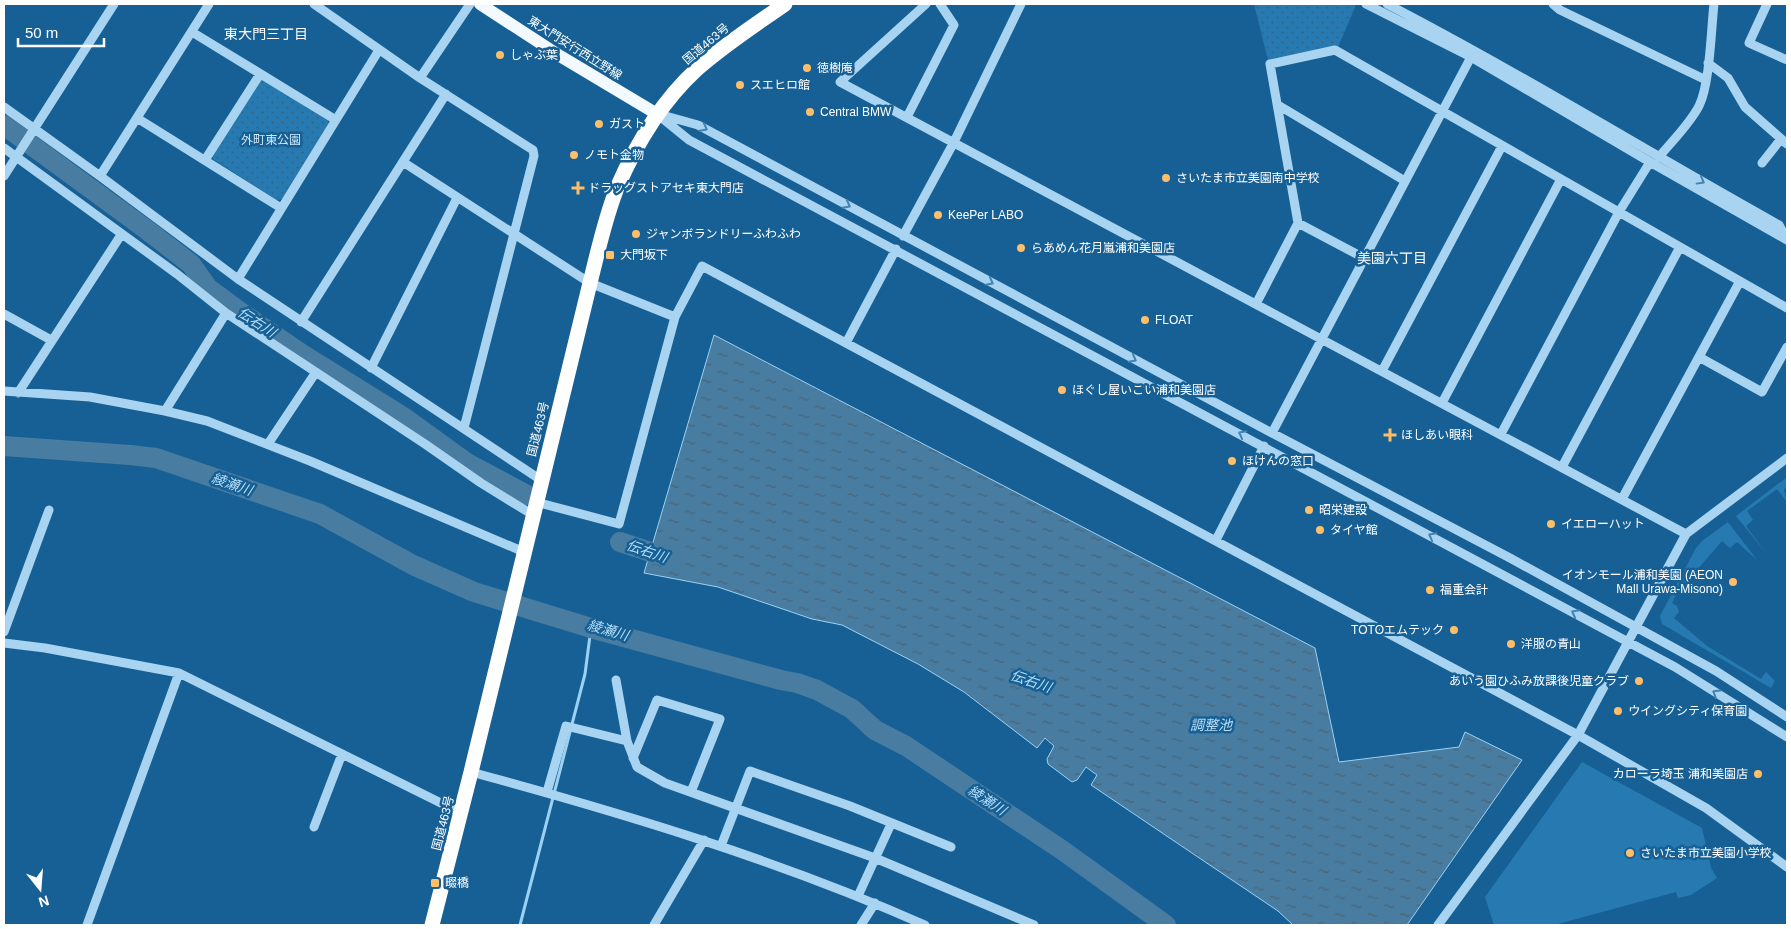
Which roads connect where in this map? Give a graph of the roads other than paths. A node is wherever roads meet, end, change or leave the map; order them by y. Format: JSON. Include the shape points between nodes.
{"nodes":[{"id":1,"x":114,"y":4,"type":"edge"},
{"id":2,"x":210,"y":4,"type":"edge"},
{"id":3,"x":314,"y":4,"type":"edge"},
{"id":4,"x":470,"y":4,"type":"edge"},
{"id":5,"x":480,"y":4,"type":"edge"},
{"id":6,"x":785,"y":4,"type":"edge"},
{"id":7,"x":926,"y":4,"type":"edge"},
{"id":8,"x":940,"y":4,"type":"edge"},
{"id":9,"x":1021,"y":4,"type":"edge"},
{"id":10,"x":1366,"y":4,"type":"edge"},
{"id":11,"x":1388,"y":4,"type":"edge"},
{"id":12,"x":1553,"y":4,"type":"edge"},
{"id":13,"x":1714,"y":4,"type":"edge"},
{"id":14,"x":1767,"y":4,"type":"edge"},
{"id":15,"x":192,"y":32,"type":"junction"},
{"id":16,"x":379,"y":50,"type":"junction"},
{"id":17,"x":1471,"y":57,"type":"junction"},
{"id":18,"x":1787,"y":60,"type":"edge"},
{"id":19,"x":1708,"y":63,"type":"junction"},
{"id":20,"x":260,"y":74,"type":"junction"},
{"id":21,"x":420,"y":78,"type":"junction"},
{"id":22,"x":1706,"y":80,"type":"junction"},
{"id":23,"x":446,"y":94,"type":"junction"},
{"id":24,"x":1278,"y":106,"type":"junction"},
{"id":25,"x":4,"y":107,"type":"edge"},
{"id":26,"x":1443,"y":111,"type":"junction"},
{"id":27,"x":657,"y":114,"type":"junction"},
{"id":28,"x":907,"y":117,"type":"junction"},
{"id":29,"x":137,"y":118,"type":"junction"},
{"id":30,"x":336,"y":120,"type":"junction"},
{"id":31,"x":33,"y":131,"type":"junction"},
{"id":32,"x":954,"y":142,"type":"junction"},
{"id":33,"x":1784,"y":142,"type":"edge"},
{"id":34,"x":1502,"y":146,"type":"junction"},
{"id":35,"x":4,"y":148,"type":"edge"},
{"id":36,"x":18,"y":153,"type":"junction"},
{"id":37,"x":1659,"y":157,"type":"junction"},
{"id":38,"x":205,"y":160,"type":"junction"},
{"id":39,"x":403,"y":162,"type":"junction"},
{"id":40,"x":1650,"y":162,"type":"junction"},
{"id":41,"x":1762,"y":163,"type":"dead end"},
{"id":42,"x":4,"y":176,"type":"edge"},
{"id":43,"x":100,"y":176,"type":"junction"},
{"id":44,"x":1561,"y":179,"type":"junction"},
{"id":45,"x":1405,"y":181,"type":"junction"},
{"id":46,"x":457,"y":198,"type":"junction"},
{"id":47,"x":281,"y":208,"type":"junction"},
{"id":48,"x":1620,"y":212,"type":"junction"},
{"id":49,"x":1298,"y":223,"type":"junction"},
{"id":50,"x":514,"y":234,"type":"junction"},
{"id":51,"x":121,"y":235,"type":"junction"},
{"id":52,"x":903,"y":236,"type":"junction"},
{"id":53,"x":1787,"y":239,"type":"edge"},
{"id":54,"x":1680,"y":246,"type":"junction"},
{"id":55,"x":896,"y":249,"type":"junction"},
{"id":56,"x":1364,"y":258,"type":"junction"},
{"id":57,"x":238,"y":279,"type":"junction"},
{"id":58,"x":1740,"y":280,"type":"junction"},
{"id":59,"x":590,"y":283,"type":"junction"},
{"id":60,"x":1256,"y":304,"type":"junction"},
{"id":61,"x":1787,"y":308,"type":"edge"},
{"id":62,"x":4,"y":314,"type":"edge"},
{"id":63,"x":226,"y":314,"type":"junction"},
{"id":64,"x":675,"y":318,"type":"junction"},
{"id":65,"x":301,"y":322,"type":"junction"},
{"id":66,"x":1322,"y":338,"type":"junction"},
{"id":67,"x":51,"y":340,"type":"junction"},
{"id":68,"x":846,"y":343,"type":"junction"},
{"id":69,"x":1787,"y":347,"type":"edge"},
{"id":70,"x":1699,"y":357,"type":"junction"},
{"id":71,"x":371,"y":368,"type":"junction"},
{"id":72,"x":1382,"y":371,"type":"junction"},
{"id":73,"x":316,"y":372,"type":"junction"},
{"id":74,"x":4,"y":391,"type":"edge"},
{"id":75,"x":18,"y":392,"type":"junction"},
{"id":76,"x":1442,"y":403,"type":"junction"},
{"id":77,"x":165,"y":411,"type":"junction"},
{"id":78,"x":464,"y":428,"type":"junction"},
{"id":79,"x":1272,"y":433,"type":"junction"},
{"id":80,"x":1501,"y":434,"type":"junction"},
{"id":81,"x":268,"y":444,"type":"junction"},
{"id":82,"x":1264,"y":446,"type":"junction"},
{"id":83,"x":1787,"y":458,"type":"edge"},
{"id":84,"x":1562,"y":467,"type":"junction"},
{"id":85,"x":541,"y":480,"type":"junction"},
{"id":86,"x":1622,"y":499,"type":"junction"},
{"id":87,"x":534,"y":509,"type":"junction"},
{"id":88,"x":49,"y":510,"type":"dead end"},
{"id":89,"x":1686,"y":534,"type":"junction"},
{"id":90,"x":1216,"y":540,"type":"junction"},
{"id":91,"x":524,"y":552,"type":"junction"},
{"id":92,"x":1636,"y":627,"type":"junction"},
{"id":93,"x":4,"y":632,"type":"edge"},
{"id":94,"x":4,"y":642,"type":"edge"},
{"id":95,"x":1628,"y":642,"type":"junction"},
{"id":96,"x":179,"y":673,"type":"junction"},
{"id":97,"x":616,"y":680,"type":"dead end"},
{"id":98,"x":1787,"y":717,"type":"edge"},
{"id":99,"x":1578,"y":735,"type":"junction"},
{"id":100,"x":1787,"y":737,"type":"edge"},
{"id":101,"x":627,"y":742,"type":"junction"},
{"id":102,"x":342,"y":754,"type":"junction"},
{"id":103,"x":633,"y":758,"type":"junction"},
{"id":104,"x":472,"y":772,"type":"junction"},
{"id":105,"x":547,"y":792,"type":"junction"},
{"id":106,"x":692,"y":792,"type":"junction"},
{"id":107,"x":736,"y":808,"type":"junction"},
{"id":108,"x":461,"y":813,"type":"junction"},
{"id":109,"x":891,"y":824,"type":"junction"},
{"id":110,"x":314,"y":827,"type":"dead end"},
{"id":111,"x":704,"y":840,"type":"junction"},
{"id":112,"x":721,"y":846,"type":"junction"},
{"id":113,"x":951,"y":847,"type":"dead end"},
{"id":114,"x":876,"y":858,"type":"junction"},
{"id":115,"x":1787,"y":867,"type":"edge"},
{"id":116,"x":858,"y":896,"type":"junction"},
{"id":117,"x":875,"y":903,"type":"junction"},
{"id":118,"x":1013,"y":921,"type":"edge"},
{"id":119,"x":86,"y":925,"type":"edge"},
{"id":120,"x":432,"y":925,"type":"edge"},
{"id":121,"x":654,"y":925,"type":"edge"},
{"id":122,"x":861,"y":925,"type":"edge"},
{"id":123,"x":925,"y":925,"type":"edge"},
{"id":124,"x":1034,"y":925,"type":"edge"},
{"id":125,"x":1438,"y":925,"type":"edge"}],
"edges":[{"from":1,"to":31,"type":"street"},
{"from":2,"to":15,"type":"street"},
{"from":3,"to":16,"type":"street"},
{"from":4,"to":21,"type":"street"},
{"from":5,"to":27,"type":"main road","name":"東大門安行西立野線"},
{"from":6,"to":27,"type":"highway","name":"国道463号","via":[[697,69]]},
{"from":7,"to":28,"type":"street","via":[[840,82]]},
{"from":8,"to":28,"type":"street","via":[[954,25]]},
{"from":9,"to":32,"type":"street"},
{"from":10,"to":17,"type":"street"},
{"from":11,"to":37,"type":"street"},
{"from":12,"to":22,"type":"street"},
{"from":13,"to":19,"type":"street"},
{"from":14,"to":18,"type":"street","via":[[1750,43]]},
{"from":15,"to":20,"type":"street"},
{"from":15,"to":29,"type":"street"},
{"from":16,"to":21,"type":"street"},
{"from":16,"to":30,"type":"street"},
{"from":17,"to":26,"type":"street"},
{"from":17,"to":40,"type":"street"},
{"from":19,"to":22,"type":"street"},
{"from":19,"to":33,"type":"street","via":[[1728,78],[1745,106]]},
{"from":20,"to":30,"type":"street"},
{"from":20,"to":38,"type":"street"},
{"from":21,"to":23,"type":"street"},
{"from":22,"to":37,"type":"street","via":[[1699,106]]},
{"from":23,"to":39,"type":"street"},
{"from":23,"to":50,"type":"street","via":[[533,150]]},
{"from":24,"to":26,"type":"street","via":[[1270,64],[1335,50]]},
{"from":24,"to":45,"type":"street"},
{"from":24,"to":49,"type":"street"},
{"from":25,"to":31,"type":"street"},
{"from":26,"to":34,"type":"street"},
{"from":26,"to":45,"type":"street"},
{"from":27,"to":52,"type":"street","one_way":true,"via":[[698,125]]},
{"from":27,"to":55,"type":"street","via":[[689,140]]},
{"from":27,"to":59,"type":"highway","name":"国道463号","via":[[617,189]]},
{"from":28,"to":32,"type":"street"},
{"from":29,"to":38,"type":"street"},
{"from":29,"to":43,"type":"street"},
{"from":30,"to":47,"type":"street"},
{"from":31,"to":36,"type":"street"},
{"from":31,"to":43,"type":"street"},
{"from":32,"to":52,"type":"street"},
{"from":32,"to":60,"type":"street"},
{"from":33,"to":41,"type":"street"},
{"from":34,"to":44,"type":"street"},
{"from":34,"to":72,"type":"street"},
{"from":35,"to":36,"type":"street"},
{"from":36,"to":42,"type":"street"},
{"from":36,"to":51,"type":"street"},
{"from":37,"to":53,"type":"street","one_way":true,"via":[[1779,225]]},
{"from":38,"to":47,"type":"street"},
{"from":39,"to":46,"type":"street"},
{"from":39,"to":65,"type":"street"},
{"from":40,"to":48,"type":"street"},
{"from":40,"to":53,"type":"street"},
{"from":43,"to":57,"type":"street"},
{"from":44,"to":48,"type":"street"},
{"from":44,"to":76,"type":"street"},
{"from":45,"to":56,"type":"street"},
{"from":46,"to":50,"type":"street"},
{"from":46,"to":71,"type":"street"},
{"from":47,"to":57,"type":"street"},
{"from":48,"to":54,"type":"street"},
{"from":48,"to":80,"type":"street"},
{"from":49,"to":56,"type":"street"},
{"from":49,"to":60,"type":"street"},
{"from":50,"to":59,"type":"street"},
{"from":50,"to":78,"type":"street"},
{"from":51,"to":63,"type":"street","via":[[177,274]]},
{"from":51,"to":67,"type":"street"},
{"from":52,"to":79,"type":"street","one_way":true},
{"from":54,"to":58,"type":"street"},
{"from":54,"to":84,"type":"street"},
{"from":55,"to":68,"type":"street"},
{"from":82,"to":55,"type":"street","one_way":true},
{"from":56,"to":66,"type":"street"},
{"from":57,"to":65,"type":"street"},
{"from":58,"to":61,"type":"street"},
{"from":58,"to":70,"type":"street"},
{"from":59,"to":64,"type":"street"},
{"from":59,"to":85,"type":"highway","name":"国道463号"},
{"from":60,"to":66,"type":"street"},
{"from":62,"to":67,"type":"street"},
{"from":63,"to":73,"type":"street"},
{"from":63,"to":77,"type":"street"},
{"from":64,"to":68,"type":"street","via":[[702,266]]},
{"from":64,"to":87,"type":"street","via":[[619,524]]},
{"from":65,"to":71,"type":"street"},
{"from":66,"to":72,"type":"street"},
{"from":66,"to":79,"type":"street"},
{"from":67,"to":75,"type":"street"},
{"from":68,"to":90,"type":"street"},
{"from":69,"to":70,"type":"street","via":[[1762,392]]},
{"from":70,"to":86,"type":"street"},
{"from":71,"to":78,"type":"street"},
{"from":72,"to":76,"type":"street"},
{"from":73,"to":81,"type":"street"},
{"from":73,"to":87,"type":"street","via":[[481,483]]},
{"from":74,"to":75,"type":"street"},
{"from":75,"to":77,"type":"street","via":[[90,397]]},
{"from":76,"to":80,"type":"street"},
{"from":77,"to":81,"type":"street","via":[[207,420]]},
{"from":78,"to":85,"type":"street"},
{"from":79,"to":92,"type":"street"},
{"from":80,"to":84,"type":"street"},
{"from":81,"to":91,"type":"street"},
{"from":82,"to":90,"type":"street"},
{"from":95,"to":82,"type":"street","one_way":true},
{"from":83,"to":89,"type":"street"},
{"from":84,"to":86,"type":"street"},
{"from":85,"to":87,"type":"highway","name":"国道463号"},
{"from":86,"to":89,"type":"street"},
{"from":87,"to":91,"type":"highway","name":"国道463号"},
{"from":88,"to":93,"type":"street"},
{"from":89,"to":92,"type":"street"},
{"from":90,"to":99,"type":"street"},
{"from":91,"to":104,"type":"highway","name":"国道463号"},
{"from":92,"to":95,"type":"street"},
{"from":92,"to":98,"type":"street","via":[[1716,670]]},
{"from":94,"to":96,"type":"street"},
{"from":95,"to":99,"type":"street"},
{"from":100,"to":95,"type":"street","one_way":true,"via":[[1675,667]]},
{"from":96,"to":102,"type":"street"},
{"from":96,"to":119,"type":"street"},
{"from":97,"to":101,"type":"street"},
{"from":99,"to":115,"type":"street","via":[[1706,808]]},
{"from":99,"to":125,"type":"street"},
{"from":101,"to":103,"type":"street"},
{"from":101,"to":105,"type":"street","via":[[566,726]]},
{"from":102,"to":108,"type":"street"},
{"from":102,"to":110,"type":"street"},
{"from":103,"to":106,"type":"street","via":[[637,767],[665,783]]},
{"from":103,"to":106,"type":"street","via":[[657,700],[720,720]]},
{"from":104,"to":105,"type":"street"},
{"from":104,"to":108,"type":"highway","name":"国道463号"},
{"from":105,"to":111,"type":"street"},
{"from":106,"to":107,"type":"street"},
{"from":107,"to":109,"type":"street","via":[[750,771]]},
{"from":107,"to":112,"type":"street"},
{"from":107,"to":114,"type":"street"},
{"from":108,"to":120,"type":"highway","name":"国道463号"},
{"from":109,"to":113,"type":"street"},
{"from":109,"to":114,"type":"street"},
{"from":111,"to":112,"type":"street"},
{"from":111,"to":121,"type":"street"},
{"from":112,"to":116,"type":"street"},
{"from":114,"to":116,"type":"street"},
{"from":114,"to":118,"type":"street"},
{"from":116,"to":117,"type":"street"},
{"from":117,"to":122,"type":"street"},
{"from":117,"to":123,"type":"street"},
{"from":118,"to":124,"type":"street"}]}
